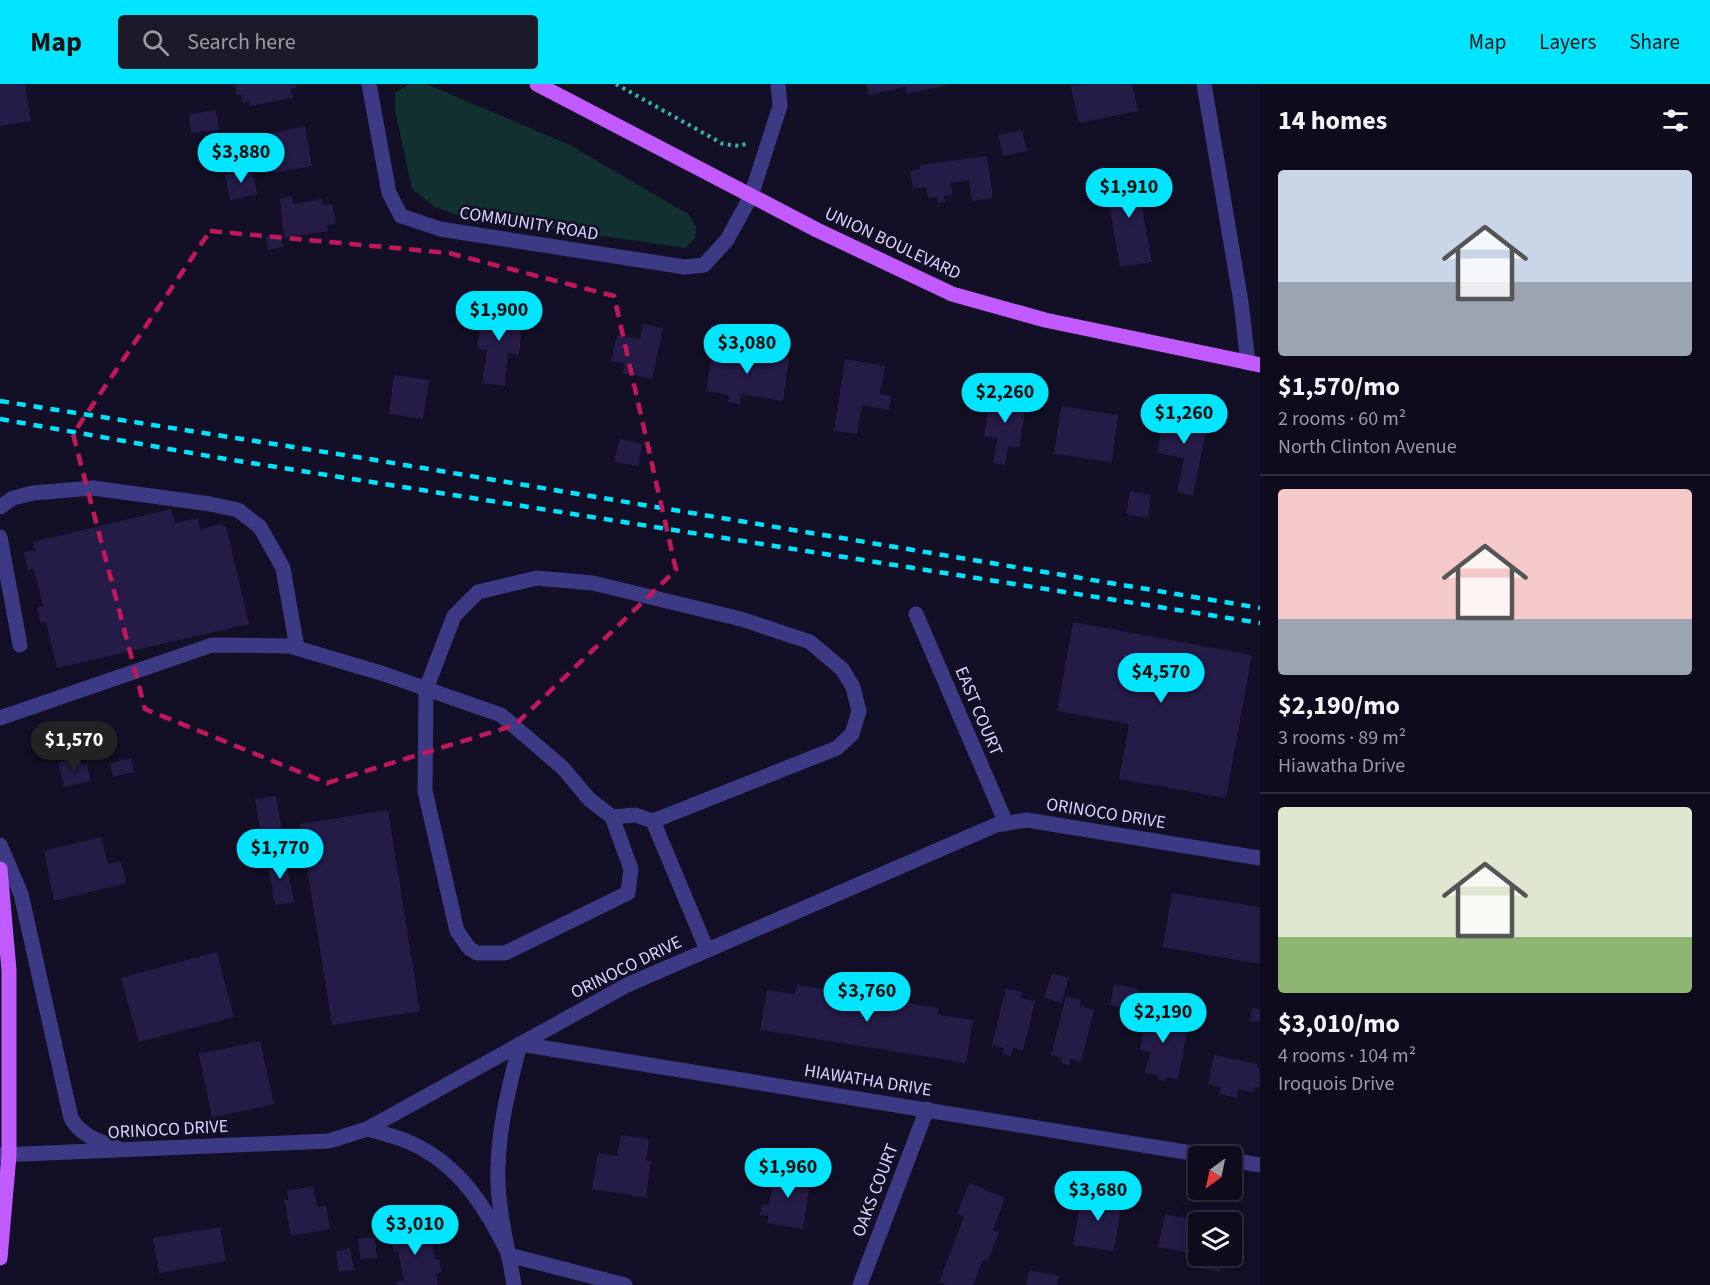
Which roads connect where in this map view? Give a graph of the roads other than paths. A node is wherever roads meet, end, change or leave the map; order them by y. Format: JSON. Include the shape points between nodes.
{"nodes":[{"id":1,"x":369,"y":84,"type":"edge"},
{"id":2,"x":537,"y":84,"type":"edge"},
{"id":3,"x":778,"y":84,"type":"edge"},
{"id":4,"x":1204,"y":84,"type":"edge"},
{"id":5,"x":751,"y":196,"type":"junction"},
{"id":6,"x":1254,"y":364,"type":"edge"},
{"id":7,"x":0,"y":507,"type":"edge"},
{"id":8,"x":0,"y":537,"type":"edge"},
{"id":9,"x":916,"y":614,"type":"dead end"},
{"id":10,"x":20,"y":645,"type":"dead end"},
{"id":11,"x":297,"y":648,"type":"junction"},
{"id":12,"x":426,"y":688,"type":"junction"},
{"id":13,"x":0,"y":718,"type":"edge"},
{"id":14,"x":612,"y":817,"type":"junction"},
{"id":15,"x":653,"y":821,"type":"junction"},
{"id":16,"x":1006,"y":823,"type":"junction"},
{"id":17,"x":0,"y":845,"type":"edge"},
{"id":18,"x":1260,"y":858,"type":"edge"},
{"id":19,"x":0,"y":869,"type":"edge"},
{"id":20,"x":707,"y":950,"type":"junction"},
{"id":21,"x":520,"y":1044,"type":"junction"},
{"id":22,"x":927,"y":1109,"type":"junction"},
{"id":23,"x":367,"y":1129,"type":"junction"},
{"id":24,"x":126,"y":1151,"type":"junction"},
{"id":25,"x":1188,"y":1152,"type":"edge"},
{"id":26,"x":5,"y":1155,"type":"edge"},
{"id":27,"x":1242,"y":1162,"type":"edge"},
{"id":28,"x":1260,"y":1165,"type":"edge"},
{"id":29,"x":509,"y":1255,"type":"junction"},
{"id":30,"x":0,"y":1258,"type":"edge"},
{"id":31,"x":514,"y":1285,"type":"edge"},
{"id":32,"x":625,"y":1285,"type":"edge"},
{"id":33,"x":860,"y":1285,"type":"edge"}],
"edges":[{"from":1,"to":5,"type":"street","name":"COMMUNITY ROAD","via":[[389,193],[401,216],[440,229],[685,267],[704,265],[727,240]]},
{"from":2,"to":5,"type":"main road","name":"UNION BOULEVARD"},
{"from":3,"to":5,"type":"street","name":"COMMUNITY ROAD","via":[[780,106]]},
{"from":4,"to":6,"type":"street"},
{"from":5,"to":6,"type":"main road","name":"UNION BOULEVARD","via":[[952,294],[1046,320]]},
{"from":7,"to":11,"type":"street","via":[[13,498],[33,493],[93,488],[238,510],[260,527],[283,568]]},
{"from":8,"to":10,"type":"street"},
{"from":9,"to":16,"type":"street","name":"EAST COURT"},
{"from":11,"to":12,"type":"street"},
{"from":11,"to":13,"type":"street","via":[[212,645]]},
{"from":12,"to":14,"type":"street","via":[[501,715]]},
{"from":12,"to":14,"type":"street","via":[[425,791],[457,931],[469,948],[477,953],[505,953],[628,893],[631,869]]},
{"from":12,"to":15,"type":"street","via":[[454,616],[478,592],[537,578],[593,583],[741,619],[810,642],[842,669],[854,687],[859,711],[852,734],[837,748]]},
{"from":14,"to":15,"type":"street","via":[[635,815]]},
{"from":15,"to":20,"type":"street"},
{"from":16,"to":18,"type":"street","name":"ORINOCO DRIVE","via":[[1027,820]]},
{"from":16,"to":20,"type":"street","name":"ORINOCO DRIVE","via":[[968,835]]},
{"from":17,"to":24,"type":"street","via":[[21,894],[71,1118],[92,1139]]},
{"from":19,"to":26,"type":"main road","via":[[9,970]]},
{"from":20,"to":21,"type":"street","name":"ORINOCO DRIVE","via":[[627,985]]},
{"from":21,"to":22,"type":"street","name":"HIAWATHA DRIVE"},
{"from":21,"to":23,"type":"street","name":"ORINOCO DRIVE"},
{"from":21,"to":29,"type":"street","via":[[507,1095],[498,1166]]},
{"from":22,"to":25,"type":"street","name":"HIAWATHA DRIVE"},
{"from":22,"to":33,"type":"street","name":"OAKS COURT"},
{"from":23,"to":24,"type":"street","name":"ORINOCO DRIVE","via":[[328,1141]]},
{"from":23,"to":29,"type":"street","via":[[412,1143],[448,1167],[472,1189]]},
{"from":24,"to":26,"type":"street","name":"ORINOCO DRIVE"},
{"from":26,"to":30,"type":"main road"},
{"from":27,"to":28,"type":"street"},
{"from":29,"to":31,"type":"street"},
{"from":29,"to":32,"type":"street"}]}
